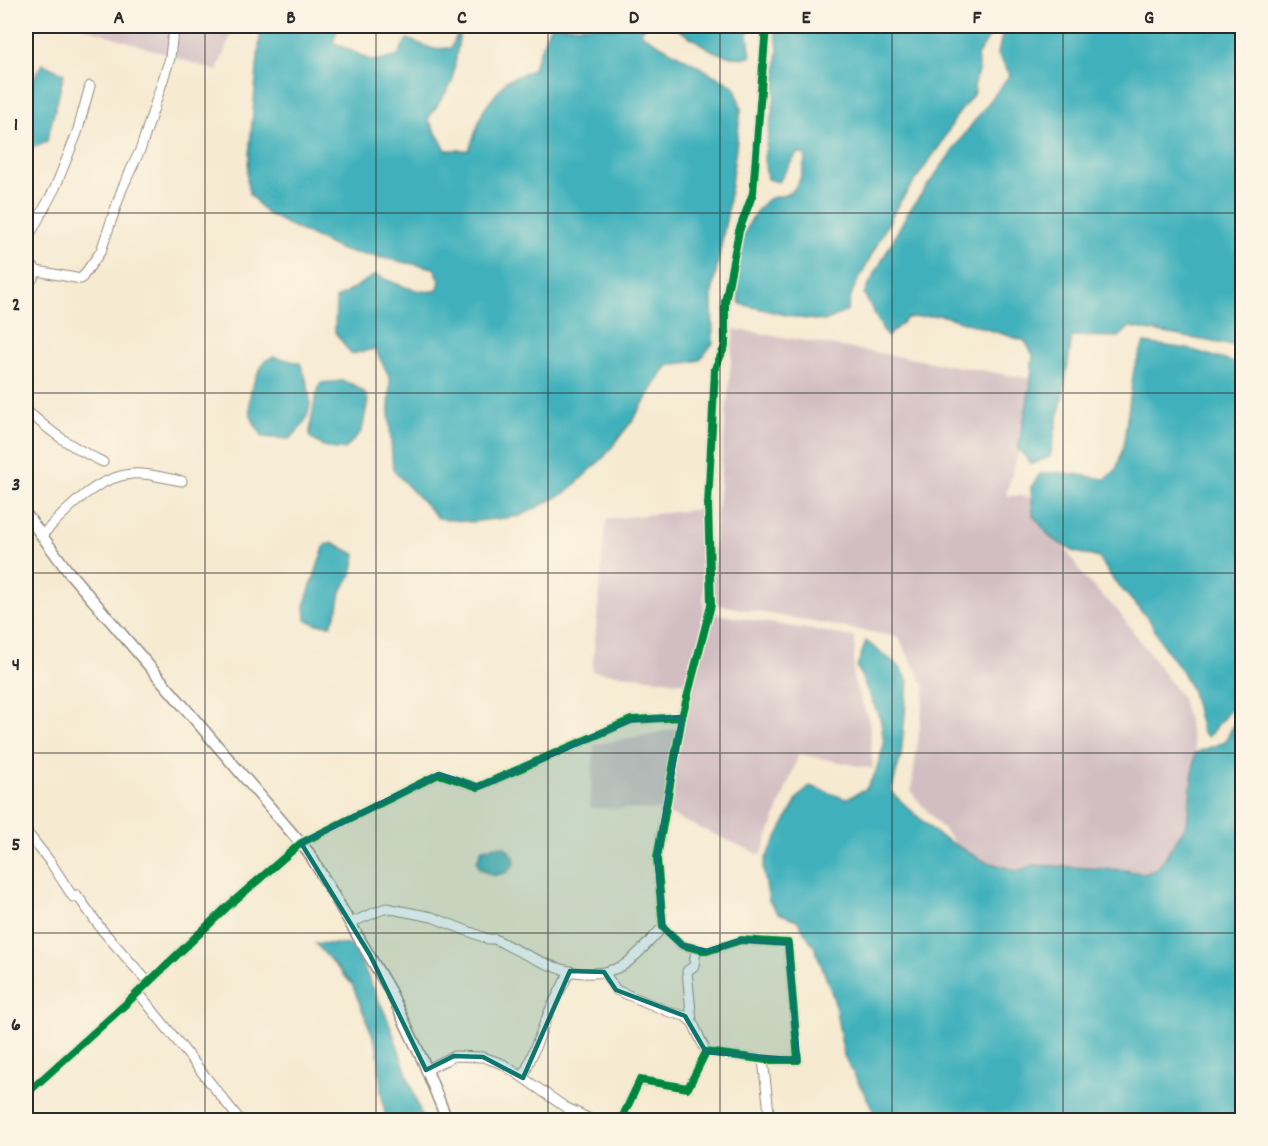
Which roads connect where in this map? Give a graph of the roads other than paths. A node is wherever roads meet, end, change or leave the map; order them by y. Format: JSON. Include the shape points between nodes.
{"nodes":[{"id":1,"x":177,"y":26,"type":"edge"},
{"id":2,"x":766,"y":26,"type":"edge"},
{"id":3,"x":90,"y":86,"type":"dead end"},
{"id":4,"x":26,"y":242,"type":"edge"},
{"id":5,"x":26,"y":259,"type":"edge"},
{"id":6,"x":37,"y":271,"type":"junction"},
{"id":7,"x":26,"y":290,"type":"edge"},
{"id":8,"x":26,"y":410,"type":"edge"},
{"id":9,"x":103,"y":462,"type":"dead end"},
{"id":10,"x":182,"y":481,"type":"dead end"},
{"id":11,"x":26,"y":514,"type":"edge"},
{"id":12,"x":41,"y":536,"type":"junction"},
{"id":13,"x":682,"y":717,"type":"junction"},
{"id":14,"x":26,"y":831,"type":"edge"},
{"id":15,"x":301,"y":843,"type":"junction"},
{"id":16,"x":350,"y":923,"type":"junction"},
{"id":17,"x":663,"y":927,"type":"junction"},
{"id":18,"x":696,"y":948,"type":"junction"},
{"id":19,"x":570,"y":971,"type":"junction"},
{"id":20,"x":604,"y":972,"type":"junction"},
{"id":21,"x":148,"y":982,"type":"junction"},
{"id":22,"x":138,"y":992,"type":"junction"},
{"id":23,"x":692,"y":1022,"type":"junction"},
{"id":24,"x":706,"y":1052,"type":"junction"},
{"id":25,"x":763,"y":1060,"type":"junction"},
{"id":26,"x":426,"y":1070,"type":"junction"},
{"id":27,"x":523,"y":1078,"type":"junction"},
{"id":28,"x":26,"y":1094,"type":"edge"},
{"id":29,"x":240,"y":1120,"type":"edge"},
{"id":30,"x":447,"y":1120,"type":"edge"},
{"id":31,"x":592,"y":1120,"type":"edge"},
{"id":32,"x":621,"y":1120,"type":"edge"},
{"id":33,"x":770,"y":1120,"type":"edge"}],
"edges":[{"from":1,"to":6,"type":"street","via":[[141,148],[101,251],[81,279]]},
{"from":2,"to":13,"type":"street","via":[[753,193],[739,231],[725,302],[725,346],[715,369],[708,504],[711,605]]},
{"from":3,"to":4,"type":"street","via":[[55,189]]},
{"from":5,"to":6,"type":"street"},
{"from":6,"to":7,"type":"street"},
{"from":8,"to":9,"type":"street","via":[[58,438]]},
{"from":10,"to":12,"type":"street","via":[[132,473],[106,481],[76,501]]},
{"from":11,"to":12,"type":"street"},
{"from":12,"to":15,"type":"street"},
{"from":13,"to":15,"type":"street","via":[[631,720],[478,787],[439,774]]},
{"from":13,"to":17,"type":"street","via":[[657,858]]},
{"from":14,"to":21,"type":"street","via":[[73,897],[77,895]]},
{"from":15,"to":16,"type":"street"},
{"from":15,"to":21,"type":"street"},
{"from":16,"to":19,"type":"street","via":[[386,908],[432,917]]},
{"from":16,"to":26,"type":"street","via":[[390,991]]},
{"from":17,"to":18,"type":"street","via":[[682,945]]},
{"from":17,"to":20,"type":"street","via":[[624,965]]},
{"from":18,"to":23,"type":"street","via":[[694,966],[687,971]]},
{"from":18,"to":25,"type":"street","via":[[707,951],[741,940],[788,943],[798,1060]]},
{"from":19,"to":20,"type":"street"},
{"from":19,"to":27,"type":"street"},
{"from":20,"to":23,"type":"street","via":[[616,990]]},
{"from":21,"to":22,"type":"street"},
{"from":22,"to":28,"type":"street"},
{"from":22,"to":29,"type":"street"},
{"from":23,"to":24,"type":"street"},
{"from":24,"to":25,"type":"street"},
{"from":24,"to":32,"type":"street","via":[[688,1088],[640,1080]]},
{"from":25,"to":33,"type":"street"},
{"from":26,"to":27,"type":"street","via":[[454,1056],[483,1057],[503,1064]]},
{"from":26,"to":30,"type":"street"},
{"from":27,"to":31,"type":"street"}]}
